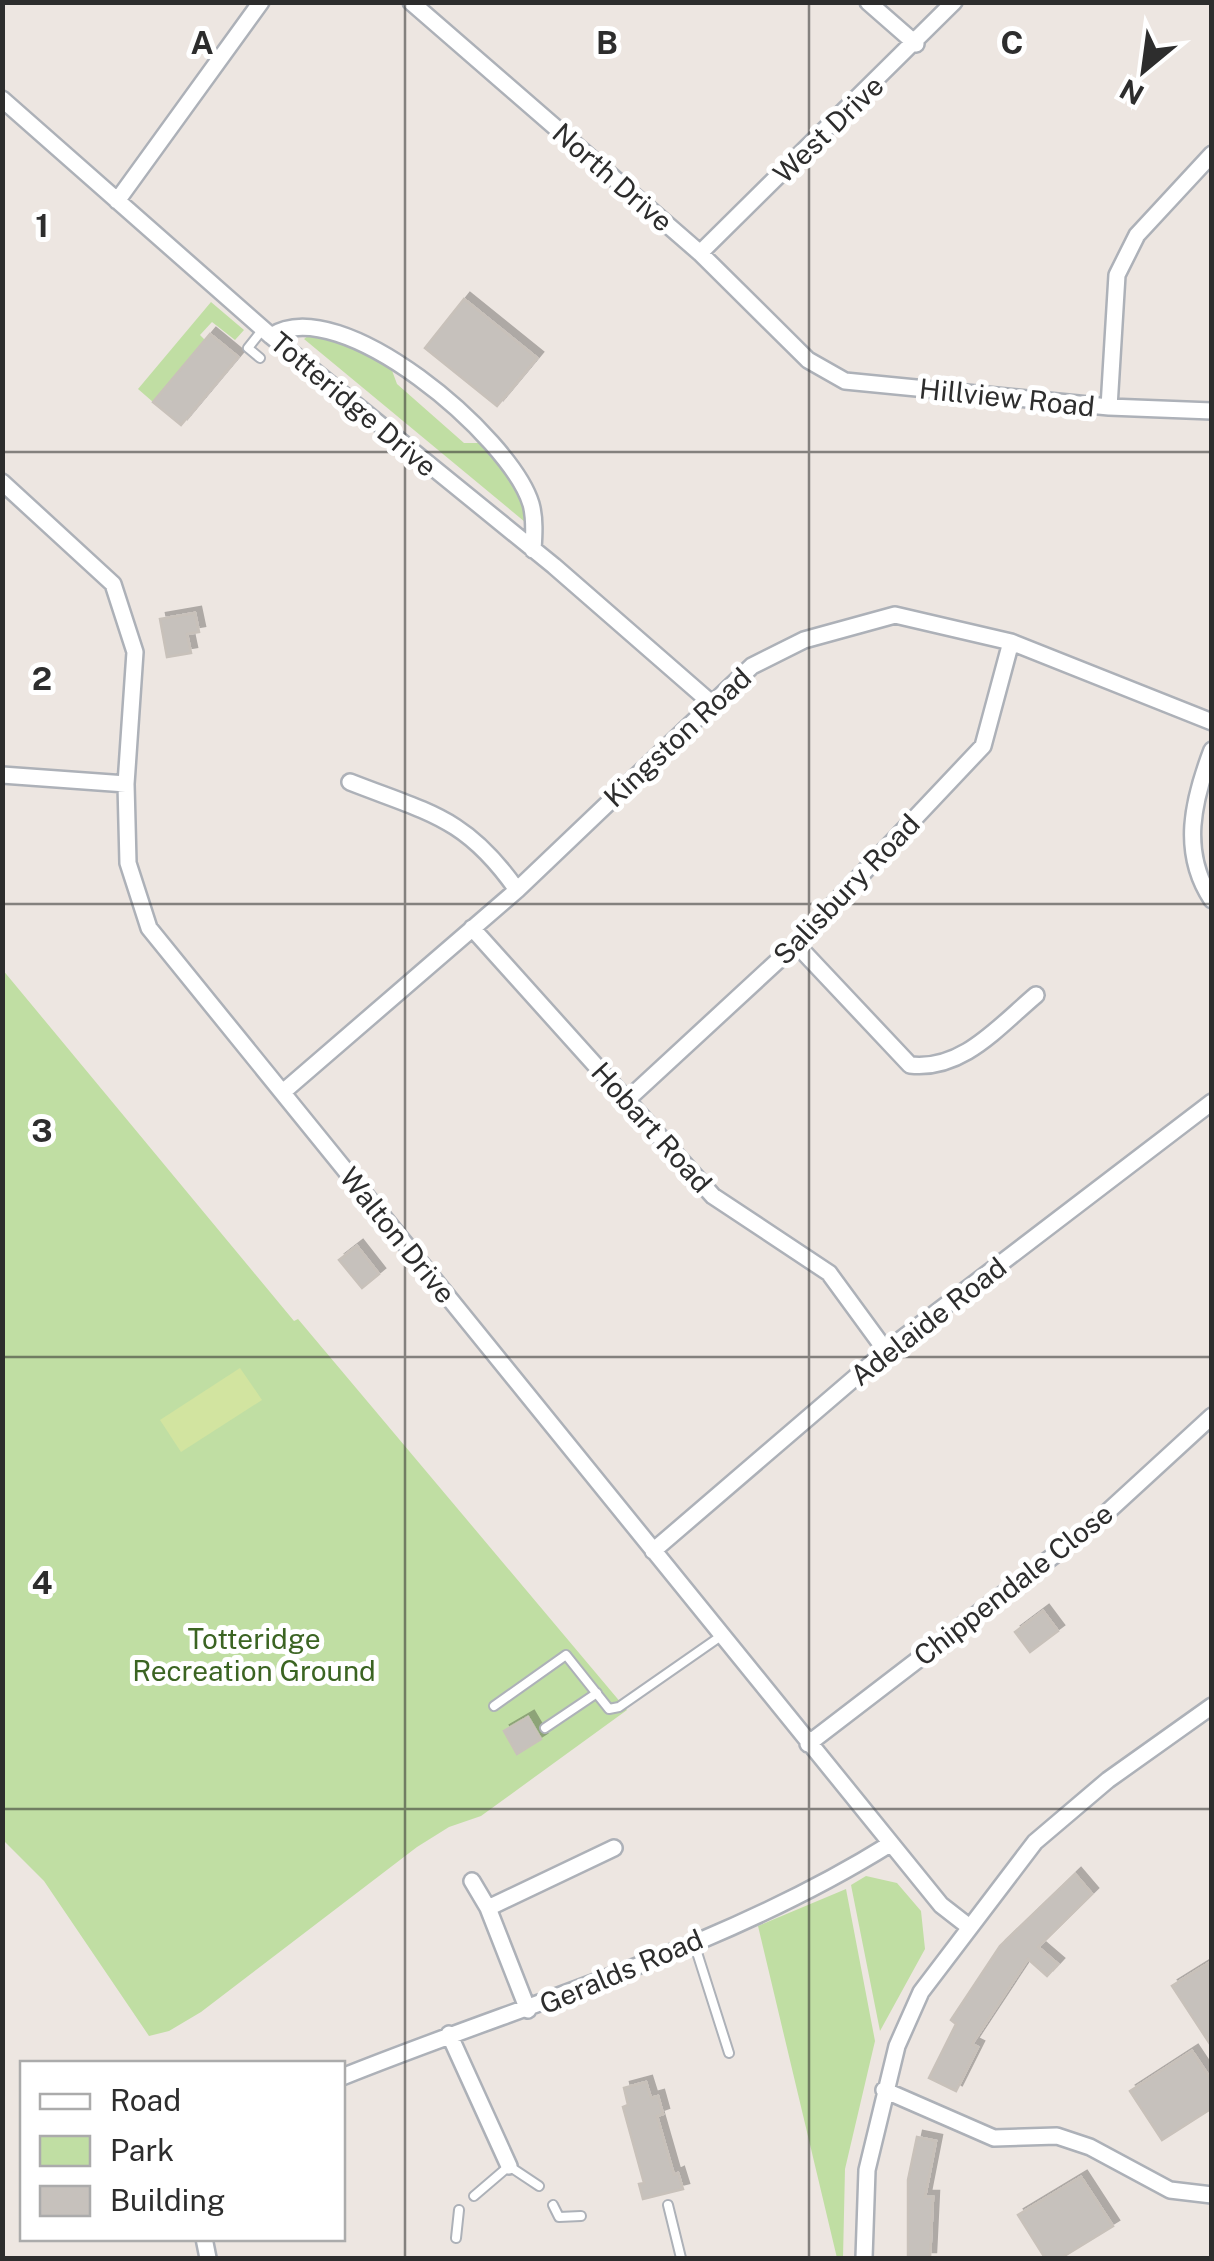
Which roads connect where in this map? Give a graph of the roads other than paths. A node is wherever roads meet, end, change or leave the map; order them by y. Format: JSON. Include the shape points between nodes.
{"nodes":[{"id":1,"x":261,"y":2,"type":"edge"},
{"id":2,"x":411,"y":2,"type":"edge"},
{"id":3,"x":868,"y":2,"type":"edge"},
{"id":4,"x":954,"y":2,"type":"edge"},
{"id":5,"x":916,"y":44,"type":"junction"},
{"id":6,"x":2,"y":99,"type":"edge"},
{"id":7,"x":1212,"y":154,"type":"edge"},
{"id":8,"x":117,"y":201,"type":"junction"},
{"id":9,"x":700,"y":253,"type":"junction"},
{"id":10,"x":267,"y":332,"type":"junction"},
{"id":11,"x":260,"y":358,"type":"dead end"},
{"id":12,"x":808,"y":360,"type":"joint"},
{"id":13,"x":1108,"y":407,"type":"junction"},
{"id":14,"x":1212,"y":410,"type":"edge"},
{"id":15,"x":2,"y":482,"type":"edge"},
{"id":16,"x":533,"y":550,"type":"junction"},
{"id":17,"x":1011,"y":642,"type":"junction"},
{"id":18,"x":710,"y":702,"type":"junction"},
{"id":19,"x":1212,"y":722,"type":"edge"},
{"id":20,"x":1212,"y":750,"type":"edge"},
{"id":21,"x":2,"y":774,"type":"edge"},
{"id":22,"x":350,"y":782,"type":"dead end"},
{"id":23,"x":126,"y":784,"type":"junction"},
{"id":24,"x":517,"y":890,"type":"junction"},
{"id":25,"x":1212,"y":900,"type":"edge"},
{"id":26,"x":472,"y":928,"type":"junction"},
{"id":27,"x":796,"y":944,"type":"junction"},
{"id":28,"x":1036,"y":996,"type":"dead end"},
{"id":29,"x":283,"y":1092,"type":"junction"},
{"id":30,"x":627,"y":1100,"type":"junction"},
{"id":31,"x":1212,"y":1102,"type":"edge"},
{"id":32,"x":886,"y":1352,"type":"junction"},
{"id":33,"x":1212,"y":1416,"type":"edge"},
{"id":34,"x":654,"y":1551,"type":"junction"},
{"id":35,"x":721,"y":1636,"type":"junction"},
{"id":36,"x":597,"y":1693,"type":"junction"},
{"id":37,"x":494,"y":1706,"type":"dead end"},
{"id":38,"x":1212,"y":1706,"type":"edge"},
{"id":39,"x":545,"y":1728,"type":"dead end"},
{"id":40,"x":808,"y":1744,"type":"junction"},
{"id":41,"x":890,"y":1844,"type":"junction"},
{"id":42,"x":614,"y":1848,"type":"dead end"},
{"id":43,"x":472,"y":1881,"type":"dead end"},
{"id":44,"x":488,"y":1908,"type":"junction"},
{"id":45,"x":968,"y":1926,"type":"junction"},
{"id":46,"x":693,"y":1940,"type":"junction"},
{"id":47,"x":528,"y":2010,"type":"junction"},
{"id":48,"x":450,"y":2034,"type":"junction"},
{"id":49,"x":729,"y":2053,"type":"dead end"},
{"id":50,"x":345,"y":2076,"type":"edge"},
{"id":51,"x":884,"y":2090,"type":"junction"},
{"id":52,"x":509,"y":2166,"type":"junction"},
{"id":53,"x":539,"y":2186,"type":"dead end"},
{"id":54,"x":1212,"y":2195,"type":"edge"},
{"id":55,"x":474,"y":2196,"type":"dead end"},
{"id":56,"x":553,"y":2205,"type":"dead end"},
{"id":57,"x":668,"y":2205,"type":"dead end"},
{"id":58,"x":459,"y":2210,"type":"dead end"},
{"id":59,"x":581,"y":2216,"type":"dead end"},
{"id":60,"x":456,"y":2238,"type":"dead end"},
{"id":61,"x":681,"y":2258,"type":"edge"},
{"id":62,"x":864,"y":2258,"type":"edge"}],
"edges":[{"from":1,"to":8,"type":"street"},
{"from":2,"to":9,"type":"street","name":"North Drive"},
{"from":3,"to":5,"type":"street"},
{"from":4,"to":5,"type":"street","name":"West Drive"},
{"from":5,"to":9,"type":"street","name":"West Drive"},
{"from":6,"to":8,"type":"street","name":"Totteridge Drive"},
{"from":7,"to":13,"type":"street","via":[[1137,235],[1117,275]]},
{"from":8,"to":10,"type":"street","name":"Totteridge Drive"},
{"from":9,"to":12,"type":"street","name":"North Drive"},
{"from":10,"to":11,"type":"lane","via":[[248,348]]},
{"from":10,"to":16,"type":"street","name":"Totteridge Drive"},
{"from":10,"to":16,"type":"street","via":[[302,328],[334,335],[374,349],[436,388],[478,424],[515,475],[530,502]]},
{"from":12,"to":13,"type":"street","name":"Hillview Road","via":[[845,381]]},
{"from":13,"to":14,"type":"street","name":"Hillview Road"},
{"from":15,"to":23,"type":"street","name":"Walton Drive","via":[[113,584],[135,652]]},
{"from":16,"to":18,"type":"street","name":"Totteridge Drive"},
{"from":17,"to":18,"type":"street","name":"Kingston Road","via":[[895,615],[804,640],[752,666]]},
{"from":17,"to":19,"type":"street","name":"Kingston Road"},
{"from":17,"to":27,"type":"street","name":"Salisbury Road","via":[[983,746]]},
{"from":18,"to":24,"type":"street","name":"Kingston Road"},
{"from":20,"to":25,"type":"street","via":[[1192,802],[1196,876]]},
{"from":21,"to":23,"type":"street"},
{"from":22,"to":24,"type":"street","via":[[446,819],[487,848]]},
{"from":23,"to":29,"type":"street","name":"Walton Drive","via":[[128,864],[149,928]]},
{"from":24,"to":26,"type":"street","name":"Kingston Road"},
{"from":26,"to":29,"type":"street","name":"Kingston Road"},
{"from":26,"to":30,"type":"street","name":"Hobart Road"},
{"from":27,"to":28,"type":"street","via":[[910,1064],[935,1068],[961,1057]]},
{"from":27,"to":30,"type":"street","name":"Salisbury Road"},
{"from":29,"to":34,"type":"street","name":"Walton Drive"},
{"from":30,"to":32,"type":"street","name":"Hobart Road","via":[[713,1196],[829,1273]]},
{"from":31,"to":32,"type":"street","name":"Adelaide Road"},
{"from":32,"to":34,"type":"street","name":"Adelaide Road"},
{"from":33,"to":40,"type":"street","name":"Chippendale Close","via":[[1091,1527]]},
{"from":34,"to":35,"type":"street","name":"Walton Drive"},
{"from":35,"to":36,"type":"lane","via":[[619,1706],[609,1709]]},
{"from":35,"to":40,"type":"street","name":"Walton Drive"},
{"from":36,"to":37,"type":"lane","via":[[566,1655]]},
{"from":36,"to":39,"type":"lane"},
{"from":38,"to":45,"type":"street","via":[[1035,1842]]},
{"from":40,"to":41,"type":"street","name":"Walton Drive"},
{"from":41,"to":45,"type":"street","name":"Walton Drive","via":[[941,1906]]},
{"from":41,"to":46,"type":"street","name":"Geralds Road","via":[[824,1885]]},
{"from":42,"to":44,"type":"street"},
{"from":43,"to":44,"type":"street"},
{"from":44,"to":47,"type":"street"},
{"from":45,"to":51,"type":"street","via":[[920,1992]]},
{"from":46,"to":47,"type":"street","name":"Geralds Road"},
{"from":46,"to":49,"type":"lane"},
{"from":47,"to":48,"type":"street","name":"Geralds Road"},
{"from":48,"to":50,"type":"street","name":"Geralds Road"},
{"from":48,"to":52,"type":"street"},
{"from":51,"to":54,"type":"street","via":[[994,2138],[1057,2136],[1170,2190]]},
{"from":51,"to":62,"type":"street","via":[[867,2170]]},
{"from":52,"to":53,"type":"lane"},
{"from":52,"to":55,"type":"lane"},
{"from":56,"to":59,"type":"lane","via":[[559,2218]]},
{"from":57,"to":61,"type":"lane"},
{"from":58,"to":60,"type":"lane"}]}
